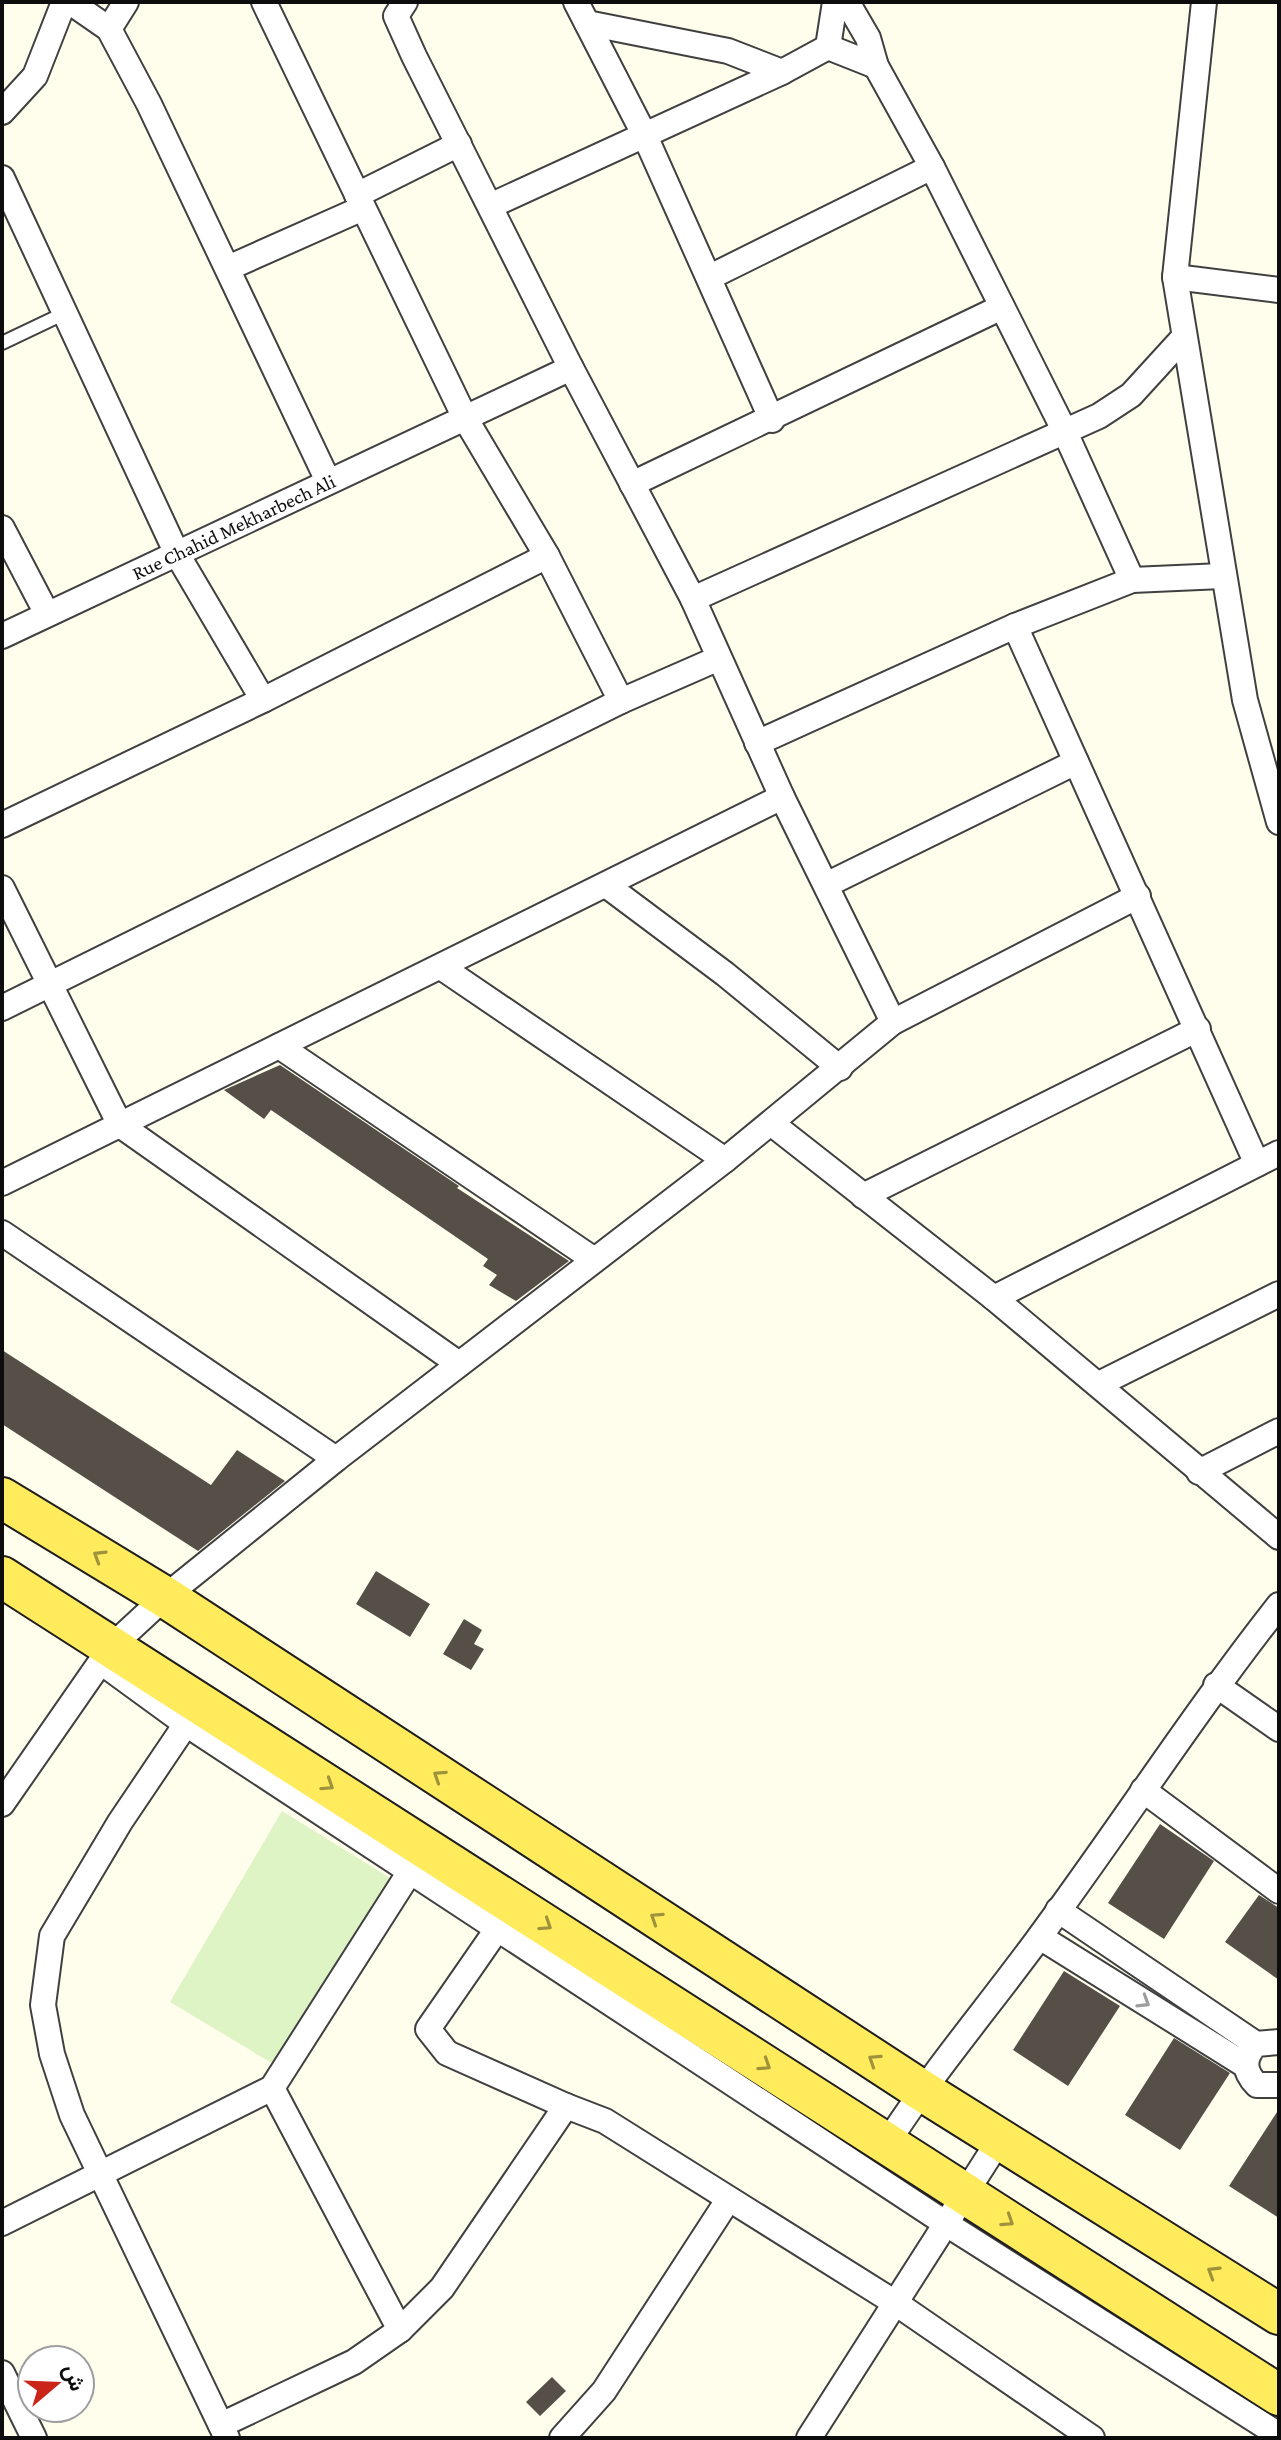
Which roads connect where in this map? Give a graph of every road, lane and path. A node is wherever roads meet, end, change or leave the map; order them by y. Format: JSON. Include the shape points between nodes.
{"nodes":[{"id":1,"x":64,"y":2,"type":"edge"},
{"id":2,"x":70,"y":2,"type":"edge"},
{"id":3,"x":126,"y":2,"type":"edge"},
{"id":4,"x":264,"y":2,"type":"edge"},
{"id":5,"x":405,"y":2,"type":"edge"},
{"id":6,"x":835,"y":2,"type":"edge"},
{"id":7,"x":847,"y":2,"type":"edge"},
{"id":8,"x":1204,"y":2,"type":"edge"},
{"id":9,"x":582,"y":13,"type":"edge"},
{"id":10,"x":109,"y":29,"type":"junction"},
{"id":11,"x":828,"y":47,"type":"junction"},
{"id":12,"x":876,"y":66,"type":"junction"},
{"id":13,"x":782,"y":72,"type":"junction"},
{"id":14,"x":2,"y":112,"type":"edge"},
{"id":15,"x":645,"y":136,"type":"junction"},
{"id":16,"x":459,"y":144,"type":"junction"},
{"id":17,"x":932,"y":167,"type":"junction"},
{"id":18,"x":2,"y":178,"type":"edge"},
{"id":19,"x":360,"y":202,"type":"junction"},
{"id":20,"x":490,"y":206,"type":"junction"},
{"id":21,"x":228,"y":268,"type":"junction"},
{"id":22,"x":710,"y":277,"type":"junction"},
{"id":23,"x":1175,"y":277,"type":"junction"},
{"id":24,"x":1279,"y":290,"type":"edge"},
{"id":25,"x":1002,"y":307,"type":"junction"},
{"id":26,"x":65,"y":313,"type":"junction"},
{"id":27,"x":1184,"y":337,"type":"junction"},
{"id":28,"x":2,"y":343,"type":"edge"},
{"id":29,"x":571,"y":368,"type":"junction"},
{"id":30,"x":465,"y":418,"type":"junction"},
{"id":31,"x":772,"y":420,"type":"junction"},
{"id":32,"x":1064,"y":430,"type":"junction"},
{"id":33,"x":328,"y":481,"type":"junction"},
{"id":34,"x":632,"y":484,"type":"junction"},
{"id":35,"x":2,"y":528,"type":"edge"},
{"id":36,"x":177,"y":554,"type":"junction"},
{"id":37,"x":547,"y":556,"type":"junction"},
{"id":38,"x":1222,"y":576,"type":"junction"},
{"id":39,"x":1132,"y":580,"type":"junction"},
{"id":40,"x":693,"y":599,"type":"junction"},
{"id":41,"x":46,"y":612,"type":"junction"},
{"id":42,"x":1015,"y":626,"type":"junction"},
{"id":43,"x":2,"y":636,"type":"edge"},
{"id":44,"x":717,"y":659,"type":"junction"},
{"id":45,"x":263,"y":700,"type":"junction"},
{"id":46,"x":621,"y":701,"type":"junction"},
{"id":47,"x":757,"y":743,"type":"junction"},
{"id":48,"x":1076,"y":762,"type":"junction"},
{"id":49,"x":782,"y":797,"type":"junction"},
{"id":50,"x":1279,"y":822,"type":"edge"},
{"id":51,"x":2,"y":825,"type":"edge"},
{"id":52,"x":606,"y":885,"type":"junction"},
{"id":53,"x":826,"y":885,"type":"junction"},
{"id":54,"x":2,"y":888,"type":"edge"},
{"id":55,"x":1138,"y":896,"type":"junction"},
{"id":56,"x":441,"y":967,"type":"junction"},
{"id":57,"x":52,"y":983,"type":"junction"},
{"id":58,"x":2,"y":1008,"type":"edge"},
{"id":59,"x":893,"y":1022,"type":"junction"},
{"id":60,"x":1198,"y":1029,"type":"junction"},
{"id":61,"x":279,"y":1046,"type":"junction"},
{"id":62,"x":840,"y":1068,"type":"junction"},
{"id":63,"x":771,"y":1123,"type":"junction"},
{"id":64,"x":120,"y":1125,"type":"junction"},
{"id":65,"x":1279,"y":1153,"type":"edge"},
{"id":66,"x":725,"y":1160,"type":"junction"},
{"id":67,"x":1257,"y":1164,"type":"junction"},
{"id":68,"x":2,"y":1183,"type":"edge"},
{"id":69,"x":863,"y":1196,"type":"junction"},
{"id":70,"x":2,"y":1233,"type":"edge"},
{"id":71,"x":593,"y":1259,"type":"junction"},
{"id":72,"x":1279,"y":1294,"type":"edge"},
{"id":73,"x":994,"y":1298,"type":"junction"},
{"id":74,"x":459,"y":1364,"type":"junction"},
{"id":75,"x":1099,"y":1384,"type":"junction"},
{"id":76,"x":1279,"y":1431,"type":"edge"},
{"id":77,"x":336,"y":1459,"type":"junction"},
{"id":78,"x":1199,"y":1472,"type":"junction"},
{"id":79,"x":2,"y":1498,"type":"edge"},
{"id":80,"x":1279,"y":1537,"type":"edge"},
{"id":81,"x":2,"y":1577,"type":"edge"},
{"id":82,"x":165,"y":1597,"type":"junction"},
{"id":83,"x":2,"y":1598,"type":"edge"},
{"id":84,"x":1279,"y":1605,"type":"edge"},
{"id":85,"x":106,"y":1655,"type":"junction"},
{"id":86,"x":1216,"y":1685,"type":"junction"},
{"id":87,"x":186,"y":1724,"type":"junction"},
{"id":88,"x":1279,"y":1729,"type":"edge"},
{"id":89,"x":1143,"y":1790,"type":"junction"},
{"id":90,"x":3,"y":1798,"type":"edge"},
{"id":91,"x":411,"y":1870,"type":"junction"},
{"id":92,"x":1279,"y":1891,"type":"edge"},
{"id":93,"x":1058,"y":1910,"type":"junction"},
{"id":94,"x":498,"y":1928,"type":"junction"},
{"id":95,"x":1040,"y":1937,"type":"junction"},
{"id":96,"x":1260,"y":2050,"type":"edge"},
{"id":97,"x":1279,"y":2085,"type":"edge"},
{"id":98,"x":272,"y":2088,"type":"junction"},
{"id":99,"x":921,"y":2090,"type":"junction"},
{"id":100,"x":566,"y":2106,"type":"junction"},
{"id":101,"x":1000,"y":2139,"type":"junction"},
{"id":102,"x":887,"y":2143,"type":"junction"},
{"id":103,"x":99,"y":2174,"type":"junction"},
{"id":104,"x":728,"y":2200,"type":"junction"},
{"id":105,"x":957,"y":2210,"type":"junction"},
{"id":106,"x":2,"y":2223,"type":"edge"},
{"id":107,"x":897,"y":2304,"type":"junction"},
{"id":108,"x":1279,"y":2314,"type":"edge"},
{"id":109,"x":400,"y":2330,"type":"junction"},
{"id":110,"x":2,"y":2373,"type":"edge"},
{"id":111,"x":1279,"y":2395,"type":"edge"},
{"id":112,"x":1060,"y":2430,"type":"edge"},
{"id":113,"x":224,"y":2431,"type":"edge"},
{"id":114,"x":1279,"y":2435,"type":"edge"},
{"id":115,"x":34,"y":2438,"type":"edge"},
{"id":116,"x":562,"y":2438,"type":"edge"},
{"id":117,"x":809,"y":2438,"type":"edge"},
{"id":118,"x":1092,"y":2438,"type":"edge"}],
"edges":[{"from":1,"to":14,"type":"street","via":[[35,76]]},
{"from":2,"to":10,"type":"street"},
{"from":3,"to":10,"type":"street"},
{"from":4,"to":19,"type":"street"},
{"from":5,"to":16,"type":"street","via":[[396,16]]},
{"from":6,"to":11,"type":"street"},
{"from":7,"to":12,"type":"street","via":[[868,38]]},
{"from":8,"to":23,"type":"street"},
{"from":9,"to":13,"type":"street","via":[[728,51]]},
{"from":9,"to":15,"type":"street"},
{"from":10,"to":21,"type":"street"},
{"from":11,"to":12,"type":"street"},
{"from":11,"to":13,"type":"street"},
{"from":12,"to":17,"type":"street"},
{"from":13,"to":15,"type":"street"},
{"from":15,"to":20,"type":"street"},
{"from":15,"to":22,"type":"street"},
{"from":16,"to":19,"type":"street"},
{"from":16,"to":20,"type":"street"},
{"from":17,"to":22,"type":"street"},
{"from":17,"to":25,"type":"street"},
{"from":18,"to":26,"type":"street"},
{"from":19,"to":21,"type":"street"},
{"from":19,"to":30,"type":"street"},
{"from":20,"to":29,"type":"street"},
{"from":21,"to":33,"type":"street"},
{"from":22,"to":31,"type":"street"},
{"from":23,"to":24,"type":"street"},
{"from":23,"to":27,"type":"street"},
{"from":25,"to":31,"type":"street"},
{"from":25,"to":32,"type":"street"},
{"from":26,"to":28,"type":"lane"},
{"from":26,"to":36,"type":"street"},
{"from":27,"to":32,"type":"street","via":[[1131,395]]},
{"from":27,"to":38,"type":"street"},
{"from":29,"to":30,"type":"street","name":"Rue Chahid Mekharbech Ali"},
{"from":29,"to":34,"type":"street"},
{"from":30,"to":33,"type":"street","name":"Rue Chahid Mekharbech Ali"},
{"from":30,"to":37,"type":"street"},
{"from":31,"to":34,"type":"street"},
{"from":32,"to":39,"type":"street"},
{"from":32,"to":40,"type":"street"},
{"from":33,"to":36,"type":"street","name":"Rue Chahid Mekharbech Ali"},
{"from":34,"to":40,"type":"street"},
{"from":35,"to":41,"type":"street"},
{"from":36,"to":41,"type":"street","name":"Rue Chahid Mekharbech Ali"},
{"from":36,"to":45,"type":"street"},
{"from":37,"to":45,"type":"street"},
{"from":37,"to":46,"type":"street"},
{"from":38,"to":39,"type":"street"},
{"from":38,"to":50,"type":"street","via":[[1245,700]]},
{"from":39,"to":42,"type":"street"},
{"from":40,"to":44,"type":"street"},
{"from":41,"to":43,"type":"street","name":"Rue Chahid Mekharbech Ali"},
{"from":42,"to":47,"type":"street"},
{"from":42,"to":48,"type":"street"},
{"from":44,"to":46,"type":"street"},
{"from":44,"to":47,"type":"street"},
{"from":45,"to":51,"type":"street"},
{"from":46,"to":57,"type":"street"},
{"from":47,"to":49,"type":"street"},
{"from":48,"to":53,"type":"street"},
{"from":48,"to":55,"type":"street"},
{"from":49,"to":52,"type":"street"},
{"from":49,"to":53,"type":"street"},
{"from":52,"to":56,"type":"street"},
{"from":52,"to":62,"type":"street"},
{"from":53,"to":59,"type":"street"},
{"from":54,"to":57,"type":"street"},
{"from":55,"to":59,"type":"street"},
{"from":55,"to":60,"type":"street"},
{"from":56,"to":61,"type":"street"},
{"from":56,"to":66,"type":"street"},
{"from":57,"to":58,"type":"street"},
{"from":57,"to":64,"type":"street"},
{"from":59,"to":62,"type":"street"},
{"from":60,"to":67,"type":"street"},
{"from":60,"to":69,"type":"street"},
{"from":61,"to":64,"type":"street"},
{"from":61,"to":71,"type":"street"},
{"from":62,"to":63,"type":"street"},
{"from":63,"to":66,"type":"street"},
{"from":63,"to":69,"type":"street"},
{"from":64,"to":68,"type":"street"},
{"from":64,"to":74,"type":"street"},
{"from":65,"to":67,"type":"street"},
{"from":66,"to":71,"type":"street"},
{"from":67,"to":73,"type":"street"},
{"from":69,"to":73,"type":"street"},
{"from":70,"to":77,"type":"street"},
{"from":71,"to":74,"type":"street"},
{"from":72,"to":75,"type":"street"},
{"from":73,"to":75,"type":"street"},
{"from":74,"to":77,"type":"street"},
{"from":75,"to":78,"type":"street"},
{"from":76,"to":78,"type":"street"},
{"from":77,"to":82,"type":"street"},
{"from":78,"to":80,"type":"street"},
{"from":82,"to":79,"type":"main road","one_way":true},
{"from":81,"to":85,"type":"main road"},
{"from":82,"to":85,"type":"street"},
{"from":99,"to":82,"type":"main road","one_way":true},
{"from":83,"to":85,"type":"street"},
{"from":84,"to":86,"type":"street"},
{"from":85,"to":87,"type":"street"},
{"from":85,"to":90,"type":"street"},
{"from":85,"to":102,"type":"main road","one_way":true},
{"from":86,"to":88,"type":"street"},
{"from":86,"to":89,"type":"street"},
{"from":87,"to":91,"type":"street"},
{"from":87,"to":103,"type":"street","via":[[52,1936],[43,2005],[52,2054]]},
{"from":89,"to":92,"type":"street"},
{"from":89,"to":93,"type":"street"},
{"from":91,"to":94,"type":"street"},
{"from":91,"to":98,"type":"street"},
{"from":93,"to":95,"type":"street"},
{"from":93,"to":96,"type":"street"},
{"from":94,"to":100,"type":"street","via":[[428,2029],[447,2053]]},
{"from":94,"to":105,"type":"street"},
{"from":95,"to":96,"type":"street","one_way":true},
{"from":95,"to":99,"type":"street"},
{"from":96,"to":97,"type":"street","via":[[1248,2077],[1257,2085]]},
{"from":98,"to":103,"type":"street"},
{"from":98,"to":109,"type":"street"},
{"from":99,"to":101,"type":"main road"},
{"from":99,"to":102,"type":"street"},
{"from":100,"to":104,"type":"street","via":[[605,2121]]},
{"from":100,"to":109,"type":"street","via":[[442,2288]]},
{"from":101,"to":105,"type":"street"},
{"from":108,"to":101,"type":"main road","one_way":true},
{"from":102,"to":105,"type":"main road"},
{"from":103,"to":106,"type":"street"},
{"from":103,"to":113,"type":"street"},
{"from":104,"to":107,"type":"street"},
{"from":104,"to":116,"type":"street","via":[[604,2391]]},
{"from":105,"to":107,"type":"street"},
{"from":105,"to":111,"type":"main road","one_way":true},
{"from":105,"to":114,"type":"street"},
{"from":107,"to":112,"type":"street"},
{"from":107,"to":117,"type":"street"},
{"from":109,"to":113,"type":"street","via":[[354,2362]]},
{"from":110,"to":115,"type":"street"},
{"from":112,"to":118,"type":"street"}]}
